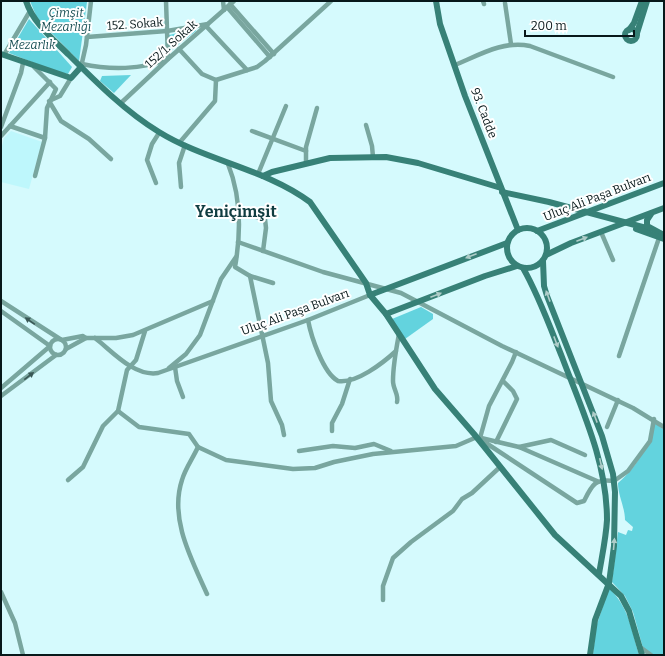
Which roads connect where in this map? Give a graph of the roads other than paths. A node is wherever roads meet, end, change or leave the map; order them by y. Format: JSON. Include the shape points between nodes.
{"nodes":[{"id":1,"x":26,"y":1,"type":"edge"},
{"id":2,"x":91,"y":1,"type":"edge"},
{"id":3,"x":166,"y":1,"type":"edge"},
{"id":4,"x":223,"y":1,"type":"edge"},
{"id":5,"x":331,"y":1,"type":"edge"},
{"id":6,"x":436,"y":1,"type":"edge"},
{"id":7,"x":642,"y":1,"type":"edge"},
{"id":8,"x":647,"y":1,"type":"edge"},
{"id":9,"x":505,"y":3,"type":"dead end"},
{"id":10,"x":229,"y":6,"type":"edge"},
{"id":11,"x":30,"y":11,"type":"junction"},
{"id":12,"x":207,"y":25,"type":"junction"},
{"id":13,"x":629,"y":30,"type":"junction"},
{"id":14,"x":167,"y":31,"type":"junction"},
{"id":15,"x":637,"y":33,"type":"junction"},
{"id":16,"x":87,"y":37,"type":"junction"},
{"id":17,"x":511,"y":44,"type":"junction"},
{"id":18,"x":179,"y":49,"type":"junction"},
{"id":19,"x":3,"y":55,"type":"edge"},
{"id":20,"x":272,"y":55,"type":"junction"},
{"id":21,"x":168,"y":59,"type":"junction"},
{"id":22,"x":23,"y":63,"type":"junction"},
{"id":23,"x":455,"y":65,"type":"junction"},
{"id":24,"x":34,"y":66,"type":"junction"},
{"id":25,"x":81,"y":66,"type":"junction"},
{"id":26,"x":247,"y":70,"type":"junction"},
{"id":27,"x":613,"y":77,"type":"dead end"},
{"id":28,"x":71,"y":78,"type":"junction"},
{"id":29,"x":216,"y":80,"type":"junction"},
{"id":30,"x":50,"y":82,"type":"junction"},
{"id":31,"x":49,"y":101,"type":"junction"},
{"id":32,"x":122,"y":103,"type":"junction"},
{"id":33,"x":286,"y":106,"type":"dead end"},
{"id":34,"x":317,"y":108,"type":"dead end"},
{"id":35,"x":366,"y":125,"type":"dead end"},
{"id":36,"x":10,"y":126,"type":"junction"},
{"id":37,"x":1,"y":128,"type":"edge"},
{"id":38,"x":252,"y":131,"type":"dead end"},
{"id":39,"x":159,"y":133,"type":"junction"},
{"id":40,"x":1,"y":136,"type":"edge"},
{"id":41,"x":45,"y":138,"type":"junction"},
{"id":42,"x":272,"y":139,"type":"junction"},
{"id":43,"x":183,"y":144,"type":"junction"},
{"id":44,"x":306,"y":151,"type":"junction"},
{"id":45,"x":373,"y":157,"type":"junction"},
{"id":46,"x":111,"y":159,"type":"dead end"},
{"id":47,"x":228,"y":164,"type":"junction"},
{"id":48,"x":306,"y":164,"type":"junction"},
{"id":49,"x":260,"y":175,"type":"junction"},
{"id":50,"x":35,"y":176,"type":"dead end"},
{"id":51,"x":156,"y":183,"type":"dead end"},
{"id":52,"x":664,"y":183,"type":"edge"},
{"id":53,"x":181,"y":188,"type":"dead end"},
{"id":54,"x":502,"y":190,"type":"junction"},
{"id":55,"x":664,"y":208,"type":"edge"},
{"id":56,"x":588,"y":212,"type":"junction"},
{"id":57,"x":238,"y":213,"type":"junction"},
{"id":58,"x":651,"y":213,"type":"junction"},
{"id":59,"x":628,"y":223,"type":"junction"},
{"id":60,"x":619,"y":225,"type":"junction"},
{"id":61,"x":650,"y":229,"type":"junction"},
{"id":62,"x":518,"y":230,"type":"junction"},
{"id":63,"x":537,"y":231,"type":"junction"},
{"id":64,"x":601,"y":232,"type":"junction"},
{"id":65,"x":662,"y":236,"type":"edge"},
{"id":66,"x":238,"y":242,"type":"junction"},
{"id":67,"x":507,"y":243,"type":"junction"},
{"id":68,"x":263,"y":251,"type":"junction"},
{"id":69,"x":237,"y":255,"type":"junction"},
{"id":70,"x":546,"y":255,"type":"junction"},
{"id":71,"x":613,"y":260,"type":"dead end"},
{"id":72,"x":543,"y":261,"type":"junction"},
{"id":73,"x":520,"y":267,"type":"junction"},
{"id":74,"x":250,"y":276,"type":"junction"},
{"id":75,"x":273,"y":283,"type":"dead end"},
{"id":76,"x":366,"y":283,"type":"junction"},
{"id":77,"x":388,"y":288,"type":"junction"},
{"id":78,"x":370,"y":295,"type":"junction"},
{"id":79,"x":213,"y":301,"type":"junction"},
{"id":80,"x":1,"y":302,"type":"edge"},
{"id":81,"x":418,"y":302,"type":"junction"},
{"id":82,"x":1,"y":311,"type":"edge"},
{"id":83,"x":386,"y":314,"type":"junction"},
{"id":84,"x":308,"y":320,"type":"junction"},
{"id":85,"x":145,"y":331,"type":"junction"},
{"id":86,"x":399,"y":334,"type":"junction"},
{"id":87,"x":261,"y":336,"type":"junction"},
{"id":88,"x":86,"y":338,"type":"junction"},
{"id":89,"x":95,"y":338,"type":"junction"},
{"id":90,"x":61,"y":340,"type":"junction"},
{"id":91,"x":50,"y":346,"type":"junction"},
{"id":92,"x":66,"y":349,"type":"junction"},
{"id":93,"x":396,"y":351,"type":"junction"},
{"id":94,"x":516,"y":352,"type":"junction"},
{"id":95,"x":56,"y":355,"type":"junction"},
{"id":96,"x":619,"y":356,"type":"dead end"},
{"id":97,"x":130,"y":366,"type":"junction"},
{"id":98,"x":175,"y":367,"type":"junction"},
{"id":99,"x":167,"y":370,"type":"junction"},
{"id":100,"x":570,"y":378,"type":"junction"},
{"id":101,"x":350,"y":379,"type":"junction"},
{"id":102,"x":503,"y":381,"type":"junction"},
{"id":103,"x":582,"y":384,"type":"junction"},
{"id":104,"x":1,"y":388,"type":"edge"},
{"id":105,"x":1,"y":396,"type":"edge"},
{"id":106,"x":184,"y":396,"type":"dead end"},
{"id":107,"x":618,"y":400,"type":"junction"},
{"id":108,"x":396,"y":402,"type":"dead end"},
{"id":109,"x":118,"y":411,"type":"junction"},
{"id":110,"x":654,"y":419,"type":"junction"},
{"id":111,"x":607,"y":427,"type":"dead end"},
{"id":112,"x":664,"y":427,"type":"edge"},
{"id":113,"x":332,"y":431,"type":"dead end"},
{"id":114,"x":284,"y":435,"type":"dead end"},
{"id":115,"x":478,"y":438,"type":"junction"},
{"id":116,"x":496,"y":442,"type":"junction"},
{"id":117,"x":198,"y":447,"type":"junction"},
{"id":118,"x":519,"y":447,"type":"junction"},
{"id":119,"x":299,"y":451,"type":"dead end"},
{"id":120,"x":392,"y":452,"type":"junction"},
{"id":121,"x":585,"y":455,"type":"dead end"},
{"id":122,"x":500,"y":467,"type":"junction"},
{"id":123,"x":68,"y":480,"type":"dead end"},
{"id":124,"x":600,"y":480,"type":"junction"},
{"id":125,"x":614,"y":481,"type":"junction"},
{"id":126,"x":598,"y":574,"type":"junction"},
{"id":127,"x":609,"y":583,"type":"junction"},
{"id":128,"x":1,"y":592,"type":"edge"},
{"id":129,"x":207,"y":594,"type":"dead end"},
{"id":130,"x":383,"y":600,"type":"dead end"},
{"id":131,"x":640,"y":647,"type":"junction"},
{"id":132,"x":23,"y":655,"type":"edge"},
{"id":133,"x":590,"y":655,"type":"edge"},
{"id":134,"x":642,"y":655,"type":"edge"},
{"id":135,"x":651,"y":655,"type":"edge"}],
"edges":[{"from":1,"to":11,"type":"street"},
{"from":2,"to":16,"type":"street"},
{"from":3,"to":14,"type":"street"},
{"from":4,"to":10,"type":"street"},
{"from":5,"to":20,"type":"street"},
{"from":6,"to":23,"type":"street","name":"93. Cadde","via":[[440,24]]},
{"from":7,"to":13,"type":"street"},
{"from":8,"to":15,"type":"street"},
{"from":9,"to":17,"type":"street"},
{"from":10,"to":12,"type":"street","name":"152/1. Sokak"},
{"from":10,"to":20,"type":"street"},
{"from":11,"to":19,"type":"street"},
{"from":11,"to":25,"type":"street","via":[[46,32]]},
{"from":12,"to":14,"type":"street","name":"152. Sokak"},
{"from":12,"to":18,"type":"street","name":"152/1. Sokak"},
{"from":12,"to":26,"type":"street"},
{"from":13,"to":15,"type":"street"},
{"from":13,"to":15,"type":"street","via":[[625,36],[628,41],[636,40]]},
{"from":14,"to":16,"type":"street","name":"152. Sokak"},
{"from":14,"to":21,"type":"street"},
{"from":16,"to":25,"type":"street"},
{"from":17,"to":23,"type":"street"},
{"from":17,"to":27,"type":"street","via":[[530,46]]},
{"from":18,"to":21,"type":"street","name":"152/1. Sokak"},
{"from":18,"to":29,"type":"street","via":[[202,74]]},
{"from":19,"to":22,"type":"street"},
{"from":20,"to":26,"type":"street","via":[[257,67]]},
{"from":21,"to":25,"type":"street","via":[[152,66]]},
{"from":21,"to":32,"type":"street","name":"152/1. Sokak"},
{"from":22,"to":24,"type":"street"},
{"from":22,"to":37,"type":"street"},
{"from":23,"to":54,"type":"street","name":"93. Cadde"},
{"from":24,"to":28,"type":"street"},
{"from":24,"to":30,"type":"street"},
{"from":25,"to":28,"type":"street"},
{"from":25,"to":32,"type":"street"},
{"from":26,"to":29,"type":"street"},
{"from":28,"to":31,"type":"street","via":[[60,96]]},
{"from":29,"to":43,"type":"street","via":[[215,101]]},
{"from":30,"to":31,"type":"street","via":[[56,89]]},
{"from":30,"to":36,"type":"street"},
{"from":31,"to":41,"type":"street"},
{"from":31,"to":46,"type":"street","via":[[61,121],[88,139]]},
{"from":32,"to":39,"type":"street"},
{"from":33,"to":42,"type":"street"},
{"from":34,"to":44,"type":"street"},
{"from":35,"to":45,"type":"street"},
{"from":36,"to":40,"type":"street"},
{"from":36,"to":41,"type":"street"},
{"from":38,"to":42,"type":"street"},
{"from":39,"to":43,"type":"street"},
{"from":39,"to":51,"type":"street","via":[[147,160]]},
{"from":41,"to":50,"type":"street"},
{"from":42,"to":44,"type":"street"},
{"from":42,"to":49,"type":"street"},
{"from":43,"to":47,"type":"street"},
{"from":43,"to":53,"type":"street","via":[[179,163]]},
{"from":44,"to":48,"type":"street"},
{"from":45,"to":48,"type":"street","via":[[330,158]]},
{"from":45,"to":54,"type":"street","via":[[418,163]]},
{"from":47,"to":49,"type":"street"},
{"from":47,"to":57,"type":"street"},
{"from":48,"to":49,"type":"street"},
{"from":49,"to":76,"type":"street","via":[[297,192],[310,202]]},
{"from":52,"to":56,"type":"street","name":"Uluç Ali Paşa Bulvarı"},
{"from":54,"to":56,"type":"street"},
{"from":54,"to":62,"type":"street","name":"93. Cadde"},
{"from":55,"to":58,"type":"street"},
{"from":56,"to":59,"type":"street"},
{"from":56,"to":63,"type":"street","name":"Uluç Ali Paşa Bulvarı"},
{"from":57,"to":66,"type":"street"},
{"from":57,"to":68,"type":"street","via":[[265,219]]},
{"from":58,"to":59,"type":"street"},
{"from":58,"to":61,"type":"street","via":[[647,220]]},
{"from":59,"to":60,"type":"street"},
{"from":59,"to":61,"type":"street"},
{"from":60,"to":64,"type":"street"},
{"from":60,"to":65,"type":"street"},
{"from":61,"to":65,"type":"street"},
{"from":62,"to":63,"type":"street","name":"Uluç Ali Paşa Bulvarı","via":[[528,228]]},
{"from":62,"to":67,"type":"street","name":"Uluç Ali Paşa Bulvarı"},
{"from":63,"to":70,"type":"street","name":"Uluç Ali Paşa Bulvarı","via":[[547,243]]},
{"from":70,"to":64,"type":"street","one_way":true},
{"from":64,"to":71,"type":"street"},
{"from":65,"to":96,"type":"street"},
{"from":66,"to":68,"type":"street"},
{"from":66,"to":69,"type":"street"},
{"from":67,"to":73,"type":"street","via":[[508,256]]},
{"from":67,"to":77,"type":"street","name":"Uluç Ali Paşa Bulvarı","one_way":true},
{"from":68,"to":76,"type":"street","via":[[322,272]]},
{"from":69,"to":74,"type":"street","via":[[235,267]]},
{"from":69,"to":79,"type":"street","via":[[221,279]]},
{"from":70,"to":72,"type":"street"},
{"from":72,"to":73,"type":"street","via":[[535,267]]},
{"from":103,"to":72,"type":"street","one_way":true,"via":[[547,296]]},
{"from":81,"to":73,"type":"street","one_way":true,"via":[[485,276]]},
{"from":73,"to":100,"type":"street","one_way":true,"via":[[534,287]]},
{"from":74,"to":75,"type":"street"},
{"from":74,"to":87,"type":"street"},
{"from":76,"to":77,"type":"street"},
{"from":76,"to":78,"type":"street"},
{"from":77,"to":78,"type":"street","name":"Uluç Ali Paşa Bulvarı"},
{"from":77,"to":81,"type":"street"},
{"from":78,"to":83,"type":"street"},
{"from":78,"to":84,"type":"street","name":"Uluç Ali Paşa Bulvarı"},
{"from":79,"to":85,"type":"street"},
{"from":79,"to":99,"type":"street","via":[[195,344]]},
{"from":90,"to":80,"type":"street","one_way":true},
{"from":81,"to":83,"type":"street"},
{"from":81,"to":94,"type":"street"},
{"from":82,"to":91,"type":"street"},
{"from":83,"to":86,"type":"street"},
{"from":84,"to":87,"type":"street","name":"Uluç Ali Paşa Bulvarı"},
{"from":84,"to":101,"type":"street","via":[[325,366],[335,379]]},
{"from":85,"to":89,"type":"street","via":[[116,338]]},
{"from":85,"to":97,"type":"street","via":[[142,346],[136,360]]},
{"from":86,"to":93,"type":"street"},
{"from":86,"to":115,"type":"street","via":[[435,389]]},
{"from":87,"to":98,"type":"street","name":"Uluç Ali Paşa Bulvarı"},
{"from":87,"to":114,"type":"street","via":[[268,363],[271,401]]},
{"from":88,"to":89,"type":"street"},
{"from":88,"to":90,"type":"street","via":[[83,336]]},
{"from":88,"to":92,"type":"street"},
{"from":89,"to":97,"type":"street","name":"Uluç Ali Paşa Bulvarı"},
{"from":90,"to":91,"type":"street","via":[[53,341]]},
{"from":90,"to":92,"type":"street","via":[[66,344]]},
{"from":91,"to":95,"type":"street"},
{"from":91,"to":104,"type":"street"},
{"from":92,"to":95,"type":"street","via":[[61,355]]},
{"from":93,"to":101,"type":"street","via":[[371,371]]},
{"from":93,"to":108,"type":"street","via":[[393,384],[398,397]]},
{"from":94,"to":100,"type":"street"},
{"from":94,"to":102,"type":"street"},
{"from":105,"to":95,"type":"street","one_way":true},
{"from":97,"to":99,"type":"street","name":"Uluç Ali Paşa Bulvarı","via":[[148,374]]},
{"from":97,"to":109,"type":"street"},
{"from":98,"to":99,"type":"street","name":"Uluç Ali Paşa Bulvarı"},
{"from":98,"to":106,"type":"street","via":[[177,381]]},
{"from":100,"to":103,"type":"street"},
{"from":100,"to":124,"type":"street","one_way":true,"via":[[596,446]]},
{"from":101,"to":113,"type":"street","via":[[342,404],[332,423]]},
{"from":102,"to":115,"type":"street","via":[[489,406]]},
{"from":102,"to":116,"type":"street","via":[[517,399]]},
{"from":103,"to":107,"type":"street"},
{"from":125,"to":103,"type":"street","one_way":true,"via":[[602,436]]},
{"from":107,"to":110,"type":"street"},
{"from":107,"to":111,"type":"street"},
{"from":109,"to":117,"type":"street","via":[[139,427],[189,434]]},
{"from":109,"to":123,"type":"street","via":[[102,426],[82,467]]},
{"from":110,"to":112,"type":"street"},
{"from":110,"to":125,"type":"street","via":[[650,441],[628,471]]},
{"from":115,"to":116,"type":"street"},
{"from":115,"to":120,"type":"street","via":[[456,446]]},
{"from":115,"to":122,"type":"street"},
{"from":115,"to":124,"type":"street","via":[[577,503],[584,501]]},
{"from":116,"to":118,"type":"street"},
{"from":117,"to":120,"type":"street","via":[[226,460],[293,469],[315,468],[334,462]]},
{"from":117,"to":129,"type":"street","via":[[181,482],[179,516],[184,537]]},
{"from":118,"to":121,"type":"street","via":[[551,440]]},
{"from":118,"to":124,"type":"street"},
{"from":119,"to":120,"type":"street","via":[[333,446],[355,448],[374,444]]},
{"from":122,"to":126,"type":"street","via":[[555,535]]},
{"from":122,"to":130,"type":"street","via":[[472,494],[462,499],[453,511],[393,558],[383,586]]},
{"from":124,"to":125,"type":"street"},
{"from":124,"to":126,"type":"street","via":[[606,521]]},
{"from":127,"to":125,"type":"street","one_way":true,"via":[[616,517]]},
{"from":126,"to":127,"type":"street"},
{"from":127,"to":131,"type":"street","via":[[626,602]]},
{"from":127,"to":133,"type":"street","via":[[595,620]]},
{"from":128,"to":132,"type":"street","via":[[15,624]]},
{"from":131,"to":134,"type":"street"},
{"from":131,"to":135,"type":"street"}]}
